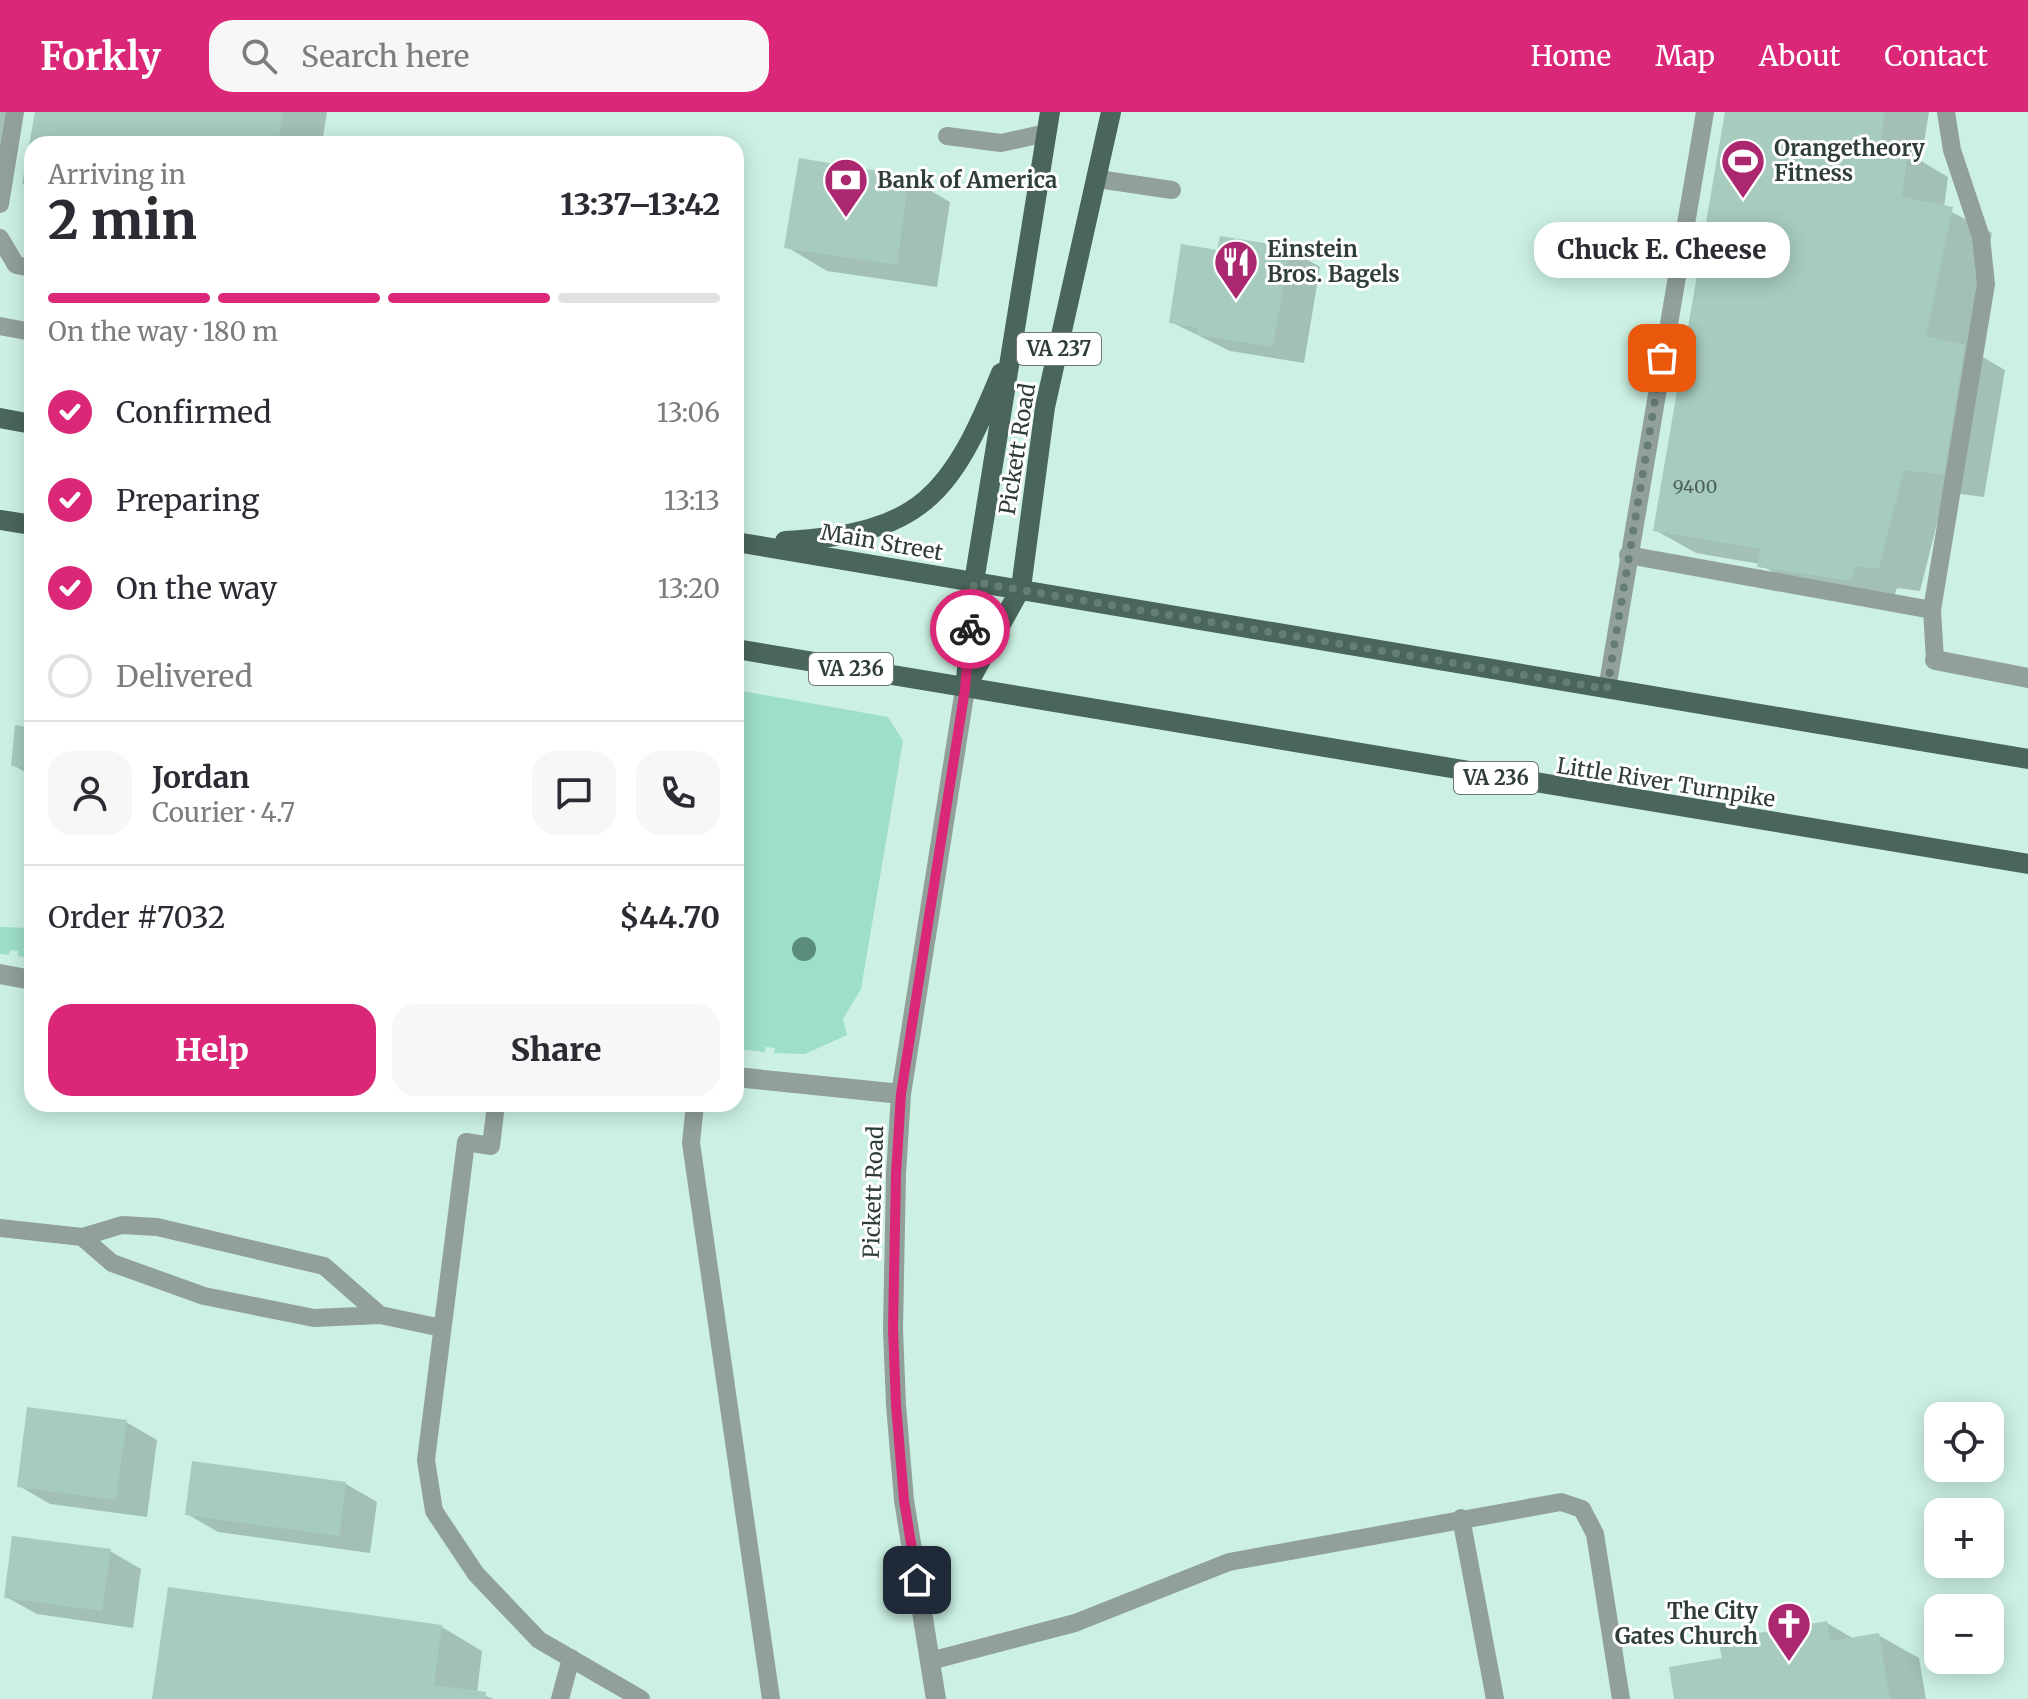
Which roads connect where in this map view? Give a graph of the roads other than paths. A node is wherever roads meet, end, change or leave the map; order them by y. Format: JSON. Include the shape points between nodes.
{"nodes":[{"id":1,"x":15,"y":112,"type":"edge"},
{"id":2,"x":1050,"y":112,"type":"edge"},
{"id":3,"x":1111,"y":112,"type":"edge"},
{"id":4,"x":1705,"y":112,"type":"edge"},
{"id":5,"x":1946,"y":112,"type":"edge"},
{"id":6,"x":1046,"y":133,"type":"junction"},
{"id":7,"x":947,"y":136,"type":"dead end"},
{"id":8,"x":1098,"y":179,"type":"junction"},
{"id":9,"x":1172,"y":190,"type":"dead end"},
{"id":10,"x":0,"y":204,"type":"edge"},
{"id":11,"x":0,"y":238,"type":"edge"},
{"id":12,"x":24,"y":266,"type":"edge"},
{"id":13,"x":0,"y":326,"type":"edge"},
{"id":14,"x":24,"y":330,"type":"edge"},
{"id":15,"x":1015,"y":340,"type":"junction"},
{"id":16,"x":0,"y":418,"type":"edge"},
{"id":17,"x":24,"y":422,"type":"edge"},
{"id":18,"x":0,"y":520,"type":"edge"},
{"id":19,"x":24,"y":524,"type":"edge"},
{"id":20,"x":744,"y":542,"type":"edge"},
{"id":21,"x":744,"y":542,"type":"edge"},
{"id":22,"x":1628,"y":555,"type":"junction"},
{"id":23,"x":974,"y":582,"type":"junction"},
{"id":24,"x":1021,"y":588,"type":"junction"},
{"id":25,"x":1932,"y":610,"type":"junction"},
{"id":26,"x":744,"y":650,"type":"edge"},
{"id":27,"x":1935,"y":660,"type":"joint"},
{"id":28,"x":2028,"y":678,"type":"edge"},
{"id":29,"x":965,"y":689,"type":"junction"},
{"id":30,"x":1607,"y":689,"type":"junction"},
{"id":31,"x":2028,"y":759,"type":"edge"},
{"id":32,"x":2028,"y":864,"type":"edge"},
{"id":33,"x":0,"y":974,"type":"edge"},
{"id":34,"x":24,"y":978,"type":"edge"},
{"id":35,"x":744,"y":1078,"type":"edge"},
{"id":36,"x":901,"y":1094,"type":"junction"},
{"id":37,"x":495,"y":1112,"type":"edge"},
{"id":38,"x":694,"y":1112,"type":"edge"},
{"id":39,"x":0,"y":1228,"type":"edge"},
{"id":40,"x":82,"y":1237,"type":"junction"},
{"id":41,"x":380,"y":1315,"type":"junction"},
{"id":42,"x":442,"y":1328,"type":"junction"},
{"id":43,"x":1461,"y":1518,"type":"junction"},
{"id":44,"x":571,"y":1658,"type":"junction"},
{"id":45,"x":930,"y":1661,"type":"junction"},
{"id":46,"x":560,"y":1699,"type":"edge"},
{"id":47,"x":641,"y":1699,"type":"edge"},
{"id":48,"x":771,"y":1699,"type":"edge"},
{"id":49,"x":936,"y":1699,"type":"edge"},
{"id":50,"x":1495,"y":1699,"type":"edge"},
{"id":51,"x":1621,"y":1699,"type":"edge"}],
"edges":[{"from":1,"to":10,"type":"lane"},
{"from":2,"to":6,"type":"main road","name":"Pickett Road","number":"VA 237"},
{"from":3,"to":8,"type":"main road","name":"Pickett Road","number":"VA 237"},
{"from":4,"to":22,"type":"lane"},
{"from":5,"to":25,"type":"lane","via":[[1952,150],[1981,237],[1986,284]]},
{"from":6,"to":7,"type":"lane","via":[[1001,143]]},
{"from":6,"to":15,"type":"main road","name":"Pickett Road","number":"VA 237"},
{"from":8,"to":9,"type":"lane"},
{"from":8,"to":24,"type":"main road","name":"Pickett Road","number":"VA 237","via":[[1045,407]]},
{"from":11,"to":12,"type":"lane","via":[[16,265]]},
{"from":13,"to":14,"type":"lane"},
{"from":15,"to":20,"type":"main road","via":[[967,448],[921,507],[865,532]]},
{"from":15,"to":23,"type":"main road","name":"Pickett Road","number":"VA 237"},
{"from":16,"to":17,"type":"main road"},
{"from":18,"to":19,"type":"main road"},
{"from":21,"to":23,"type":"main road","name":"Main Street"},
{"from":22,"to":25,"type":"lane"},
{"from":22,"to":30,"type":"lane"},
{"from":23,"to":24,"type":"main road","name":"Main Street"},
{"from":23,"to":29,"type":"main road","name":"Pickett Road","number":"VA 237"},
{"from":24,"to":29,"type":"main road","name":"Pickett Road","number":"VA 237"},
{"from":24,"to":30,"type":"main road"},
{"from":25,"to":27,"type":"lane"},
{"from":26,"to":29,"type":"main road","number":"VA 236"},
{"from":27,"to":28,"type":"street"},
{"from":29,"to":32,"type":"main road","name":"Little River Turnpike","number":"VA 236"},
{"from":29,"to":36,"type":"street","name":"Pickett Road"},
{"from":30,"to":31,"type":"main road"},
{"from":33,"to":34,"type":"street"},
{"from":35,"to":36,"type":"street"},
{"from":36,"to":45,"type":"street","name":"Pickett Road","via":[[893,1329],[896,1405],[904,1500]]},
{"from":37,"to":42,"type":"lane","via":[[491,1146],[466,1142]]},
{"from":38,"to":48,"type":"lane","via":[[691,1143]]},
{"from":39,"to":40,"type":"lane"},
{"from":40,"to":41,"type":"lane","via":[[112,1263],[204,1296],[314,1318]]},
{"from":40,"to":41,"type":"lane","via":[[122,1225],[157,1227],[324,1266]]},
{"from":41,"to":42,"type":"lane"},
{"from":42,"to":44,"type":"lane","via":[[426,1460],[434,1511],[476,1574],[539,1640]]},
{"from":43,"to":45,"type":"lane","via":[[1229,1562],[1075,1623]]},
{"from":43,"to":50,"type":"lane"},
{"from":43,"to":51,"type":"lane","via":[[1561,1502],[1582,1509],[1595,1534]]},
{"from":44,"to":46,"type":"lane"},
{"from":44,"to":47,"type":"lane"},
{"from":45,"to":49,"type":"street","name":"Pickett Road"}]}
